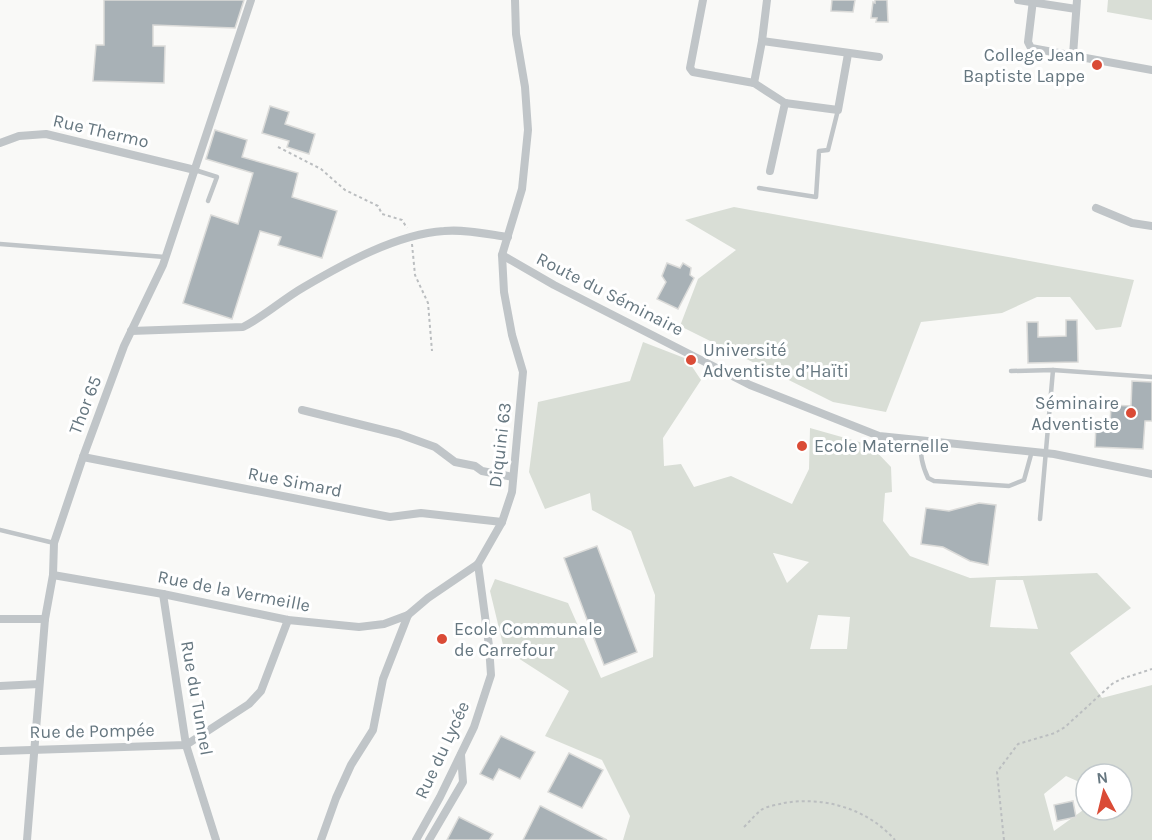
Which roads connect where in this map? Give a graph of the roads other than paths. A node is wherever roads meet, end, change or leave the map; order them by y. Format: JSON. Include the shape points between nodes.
{"nodes":[{"id":1,"x":251,"y":0,"type":"edge"},
{"id":2,"x":514,"y":0,"type":"edge"},
{"id":3,"x":704,"y":0,"type":"edge"},
{"id":4,"x":767,"y":0,"type":"edge"},
{"id":5,"x":1018,"y":0,"type":"edge"},
{"id":6,"x":1033,"y":2,"type":"edge"},
{"id":7,"x":1077,"y":5,"type":"edge"},
{"id":8,"x":762,"y":41,"type":"junction"},
{"id":9,"x":848,"y":54,"type":"junction"},
{"id":10,"x":1073,"y":56,"type":"junction"},
{"id":11,"x":879,"y":57,"type":"dead end"},
{"id":12,"x":1152,"y":70,"type":"edge"},
{"id":13,"x":754,"y":83,"type":"junction"},
{"id":14,"x":785,"y":103,"type":"junction"},
{"id":15,"x":838,"y":110,"type":"junction"},
{"id":16,"x":0,"y":144,"type":"edge"},
{"id":17,"x":195,"y":170,"type":"junction"},
{"id":18,"x":770,"y":171,"type":"dead end"},
{"id":19,"x":759,"y":188,"type":"dead end"},
{"id":20,"x":208,"y":201,"type":"dead end"},
{"id":21,"x":1096,"y":208,"type":"dead end"},
{"id":22,"x":1152,"y":226,"type":"edge"},
{"id":23,"x":508,"y":237,"type":"junction"},
{"id":24,"x":0,"y":244,"type":"edge"},
{"id":25,"x":502,"y":255,"type":"junction"},
{"id":26,"x":165,"y":257,"type":"junction"},
{"id":27,"x":131,"y":331,"type":"junction"},
{"id":28,"x":1011,"y":370,"type":"dead end"},
{"id":29,"x":1053,"y":370,"type":"junction"},
{"id":30,"x":1152,"y":377,"type":"edge"},
{"id":31,"x":302,"y":410,"type":"dead end"},
{"id":32,"x":921,"y":440,"type":"junction"},
{"id":33,"x":1032,"y":451,"type":"junction"},
{"id":34,"x":1046,"y":453,"type":"junction"},
{"id":35,"x":83,"y":457,"type":"junction"},
{"id":36,"x":1152,"y":474,"type":"edge"},
{"id":37,"x":513,"y":477,"type":"junction"},
{"id":38,"x":1040,"y":519,"type":"dead end"},
{"id":39,"x":502,"y":522,"type":"junction"},
{"id":40,"x":0,"y":530,"type":"edge"},
{"id":41,"x":54,"y":543,"type":"junction"},
{"id":42,"x":478,"y":564,"type":"junction"},
{"id":43,"x":53,"y":575,"type":"junction"},
{"id":44,"x":163,"y":594,"type":"junction"},
{"id":45,"x":408,"y":615,"type":"junction"},
{"id":46,"x":0,"y":619,"type":"edge"},
{"id":47,"x":45,"y":619,"type":"junction"},
{"id":48,"x":288,"y":620,"type":"junction"},
{"id":49,"x":39,"y":684,"type":"junction"},
{"id":50,"x":0,"y":686,"type":"edge"},
{"id":51,"x":186,"y":745,"type":"junction"},
{"id":52,"x":33,"y":749,"type":"junction"},
{"id":53,"x":0,"y":751,"type":"edge"},
{"id":54,"x":461,"y":754,"type":"junction"},
{"id":55,"x":27,"y":840,"type":"edge"},
{"id":56,"x":216,"y":840,"type":"edge"},
{"id":57,"x":321,"y":840,"type":"edge"},
{"id":58,"x":416,"y":840,"type":"edge"},
{"id":59,"x":429,"y":840,"type":"edge"}],
"edges":[{"from":1,"to":17,"type":"street","name":"Thor 65"},
{"from":2,"to":23,"type":"street","name":"Diquini 63","via":[[528,130],[522,189]]},
{"from":3,"to":13,"type":"street","via":[[690,71]]},
{"from":4,"to":8,"type":"street"},
{"from":5,"to":6,"type":"street"},
{"from":6,"to":7,"type":"street"},
{"from":6,"to":10,"type":"street","via":[[1029,45]]},
{"from":7,"to":10,"type":"street"},
{"from":8,"to":9,"type":"street"},
{"from":8,"to":13,"type":"street"},
{"from":9,"to":11,"type":"street"},
{"from":9,"to":15,"type":"street"},
{"from":10,"to":12,"type":"street"},
{"from":13,"to":14,"type":"street"},
{"from":14,"to":15,"type":"street"},
{"from":14,"to":18,"type":"street"},
{"from":15,"to":19,"type":"lane","via":[[828,150],[819,151],[816,197]]},
{"from":16,"to":17,"type":"street","name":"Rue Thermo","via":[[19,136],[46,134]]},
{"from":17,"to":20,"type":"lane","via":[[217,177]]},
{"from":17,"to":26,"type":"street","name":"Thor 65"},
{"from":21,"to":22,"type":"street","via":[[1132,223]]},
{"from":23,"to":25,"type":"street","name":"Diquini 63"},
{"from":23,"to":27,"type":"street","via":[[446,230],[411,235],[303,287],[243,327]]},
{"from":24,"to":26,"type":"lane"},
{"from":25,"to":32,"type":"street","name":"Route du Séminaire","via":[[750,384],[879,436]]},
{"from":25,"to":37,"type":"street","name":"Diquini 63","via":[[504,292],[523,372]]},
{"from":26,"to":27,"type":"street","name":"Thor 65"},
{"from":27,"to":35,"type":"street","name":"Thor 65"},
{"from":28,"to":29,"type":"lane"},
{"from":29,"to":30,"type":"lane"},
{"from":29,"to":34,"type":"lane"},
{"from":31,"to":37,"type":"street","via":[[399,434],[435,447],[455,462]]},
{"from":32,"to":33,"type":"street","name":"Route du Séminaire"},
{"from":32,"to":33,"type":"lane","via":[[922,465],[934,481],[1017,484],[1024,480]]},
{"from":33,"to":34,"type":"street","name":"Route du Séminaire"},
{"from":34,"to":36,"type":"street","name":"Route du Séminaire"},
{"from":34,"to":38,"type":"lane"},
{"from":35,"to":39,"type":"street","name":"Rue Simard","via":[[390,517],[422,513]]},
{"from":35,"to":41,"type":"street","name":"Thor 65"},
{"from":37,"to":39,"type":"street","name":"Diquini 63"},
{"from":39,"to":42,"type":"street","name":"Diquini 63"},
{"from":40,"to":41,"type":"lane"},
{"from":41,"to":43,"type":"street","name":"Thor 65"},
{"from":42,"to":45,"type":"street","name":"Diquini 63"},
{"from":42,"to":54,"type":"street","name":"Rue du Lycée","via":[[491,675]]},
{"from":43,"to":44,"type":"street","name":"Rue de la Vermeille"},
{"from":43,"to":47,"type":"street","name":"Thor 65"},
{"from":44,"to":48,"type":"street","name":"Rue de la Vermeille"},
{"from":44,"to":51,"type":"street","name":"Rue du Tunnel"},
{"from":45,"to":48,"type":"street","name":"Rue de la Vermeille","via":[[384,624],[358,627]]},
{"from":45,"to":57,"type":"street","name":"Diquini 63","via":[[383,679],[373,730],[351,765]]},
{"from":46,"to":47,"type":"street"},
{"from":47,"to":49,"type":"street","name":"Thor 65"},
{"from":48,"to":51,"type":"street","via":[[261,691],[249,704]]},
{"from":49,"to":50,"type":"street"},
{"from":49,"to":52,"type":"street","name":"Thor 65"},
{"from":51,"to":52,"type":"street","name":"Rue de Pompée"},
{"from":51,"to":56,"type":"street","name":"Rue du Tunnel"},
{"from":52,"to":53,"type":"street","name":"Rue de Pompée"},
{"from":52,"to":55,"type":"street","name":"Thor 65"},
{"from":54,"to":58,"type":"street","name":"Rue du Lycée"},
{"from":54,"to":59,"type":"street","via":[[463,782]]}]}
